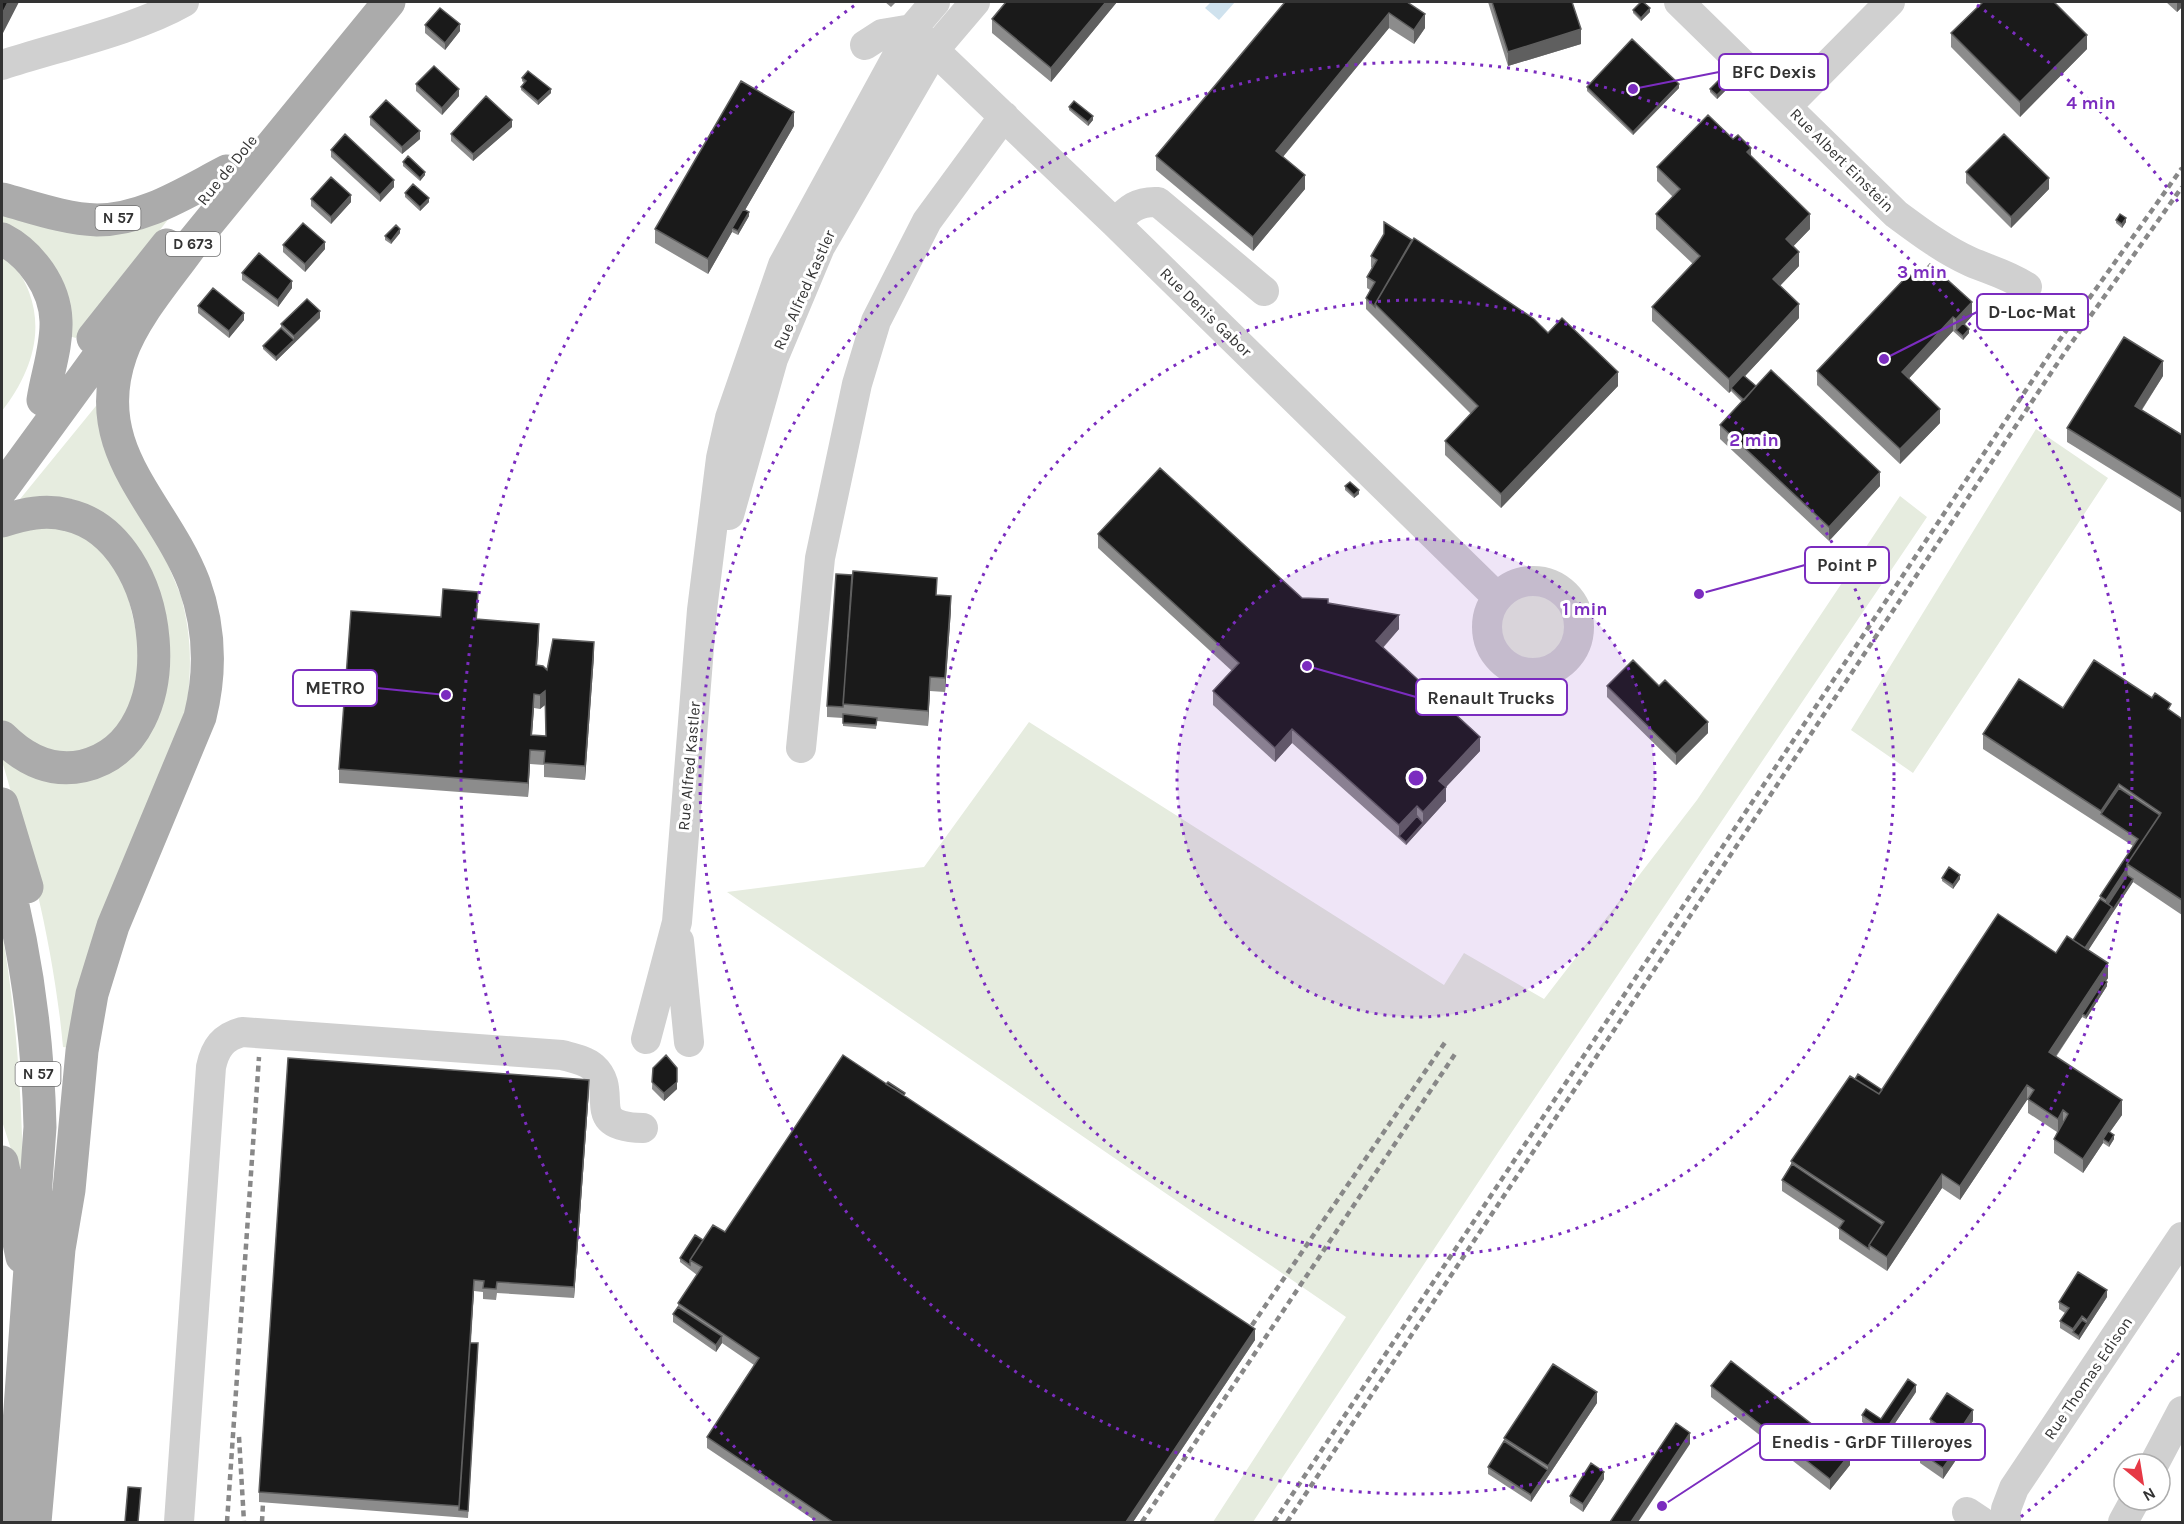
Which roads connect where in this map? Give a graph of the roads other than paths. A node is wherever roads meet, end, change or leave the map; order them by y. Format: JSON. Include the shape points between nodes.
{"nodes":[{"id":1,"x":184,"y":2,"type":"edge"},
{"id":2,"x":364,"y":2,"type":"edge"},
{"id":3,"x":388,"y":2,"type":"edge"},
{"id":4,"x":936,"y":2,"type":"edge"},
{"id":5,"x":975,"y":2,"type":"edge"},
{"id":6,"x":1680,"y":2,"type":"edge"},
{"id":7,"x":1890,"y":2,"type":"edge"},
{"id":8,"x":912,"y":29,"type":"junction"},
{"id":9,"x":865,"y":45,"type":"dead end"},
{"id":10,"x":935,"y":49,"type":"junction"},
{"id":11,"x":2,"y":65,"type":"edge"},
{"id":12,"x":1787,"y":106,"type":"junction"},
{"id":13,"x":1004,"y":116,"type":"junction"},
{"id":14,"x":227,"y":171,"type":"junction"},
{"id":15,"x":2,"y":199,"type":"edge"},
{"id":16,"x":1115,"y":223,"type":"junction"},
{"id":17,"x":2,"y":239,"type":"edge"},
{"id":18,"x":193,"y":243,"type":"junction"},
{"id":19,"x":2027,"y":286,"type":"dead end"},
{"id":20,"x":1264,"y":291,"type":"dead end"},
{"id":21,"x":115,"y":380,"type":"junction"},
{"id":22,"x":53,"y":404,"type":"junction"},
{"id":23,"x":2,"y":452,"type":"edge"},
{"id":24,"x":2,"y":489,"type":"edge"},
{"id":25,"x":2,"y":521,"type":"edge"},
{"id":26,"x":1497,"y":597,"type":"dead end"},
{"id":27,"x":702,"y":610,"type":"junction"},
{"id":28,"x":2,"y":737,"type":"edge"},
{"id":29,"x":801,"y":748,"type":"dead end"},
{"id":30,"x":2,"y":804,"type":"edge"},
{"id":31,"x":2,"y":862,"type":"edge"},
{"id":32,"x":677,"y":922,"type":"junction"},
{"id":33,"x":646,"y":1039,"type":"dead end"},
{"id":34,"x":689,"y":1042,"type":"dead end"},
{"id":35,"x":643,"y":1128,"type":"dead end"},
{"id":36,"x":2,"y":1162,"type":"edge"},
{"id":37,"x":2182,"y":1237,"type":"edge"},
{"id":38,"x":59,"y":1249,"type":"junction"},
{"id":39,"x":30,"y":1288,"type":"junction"},
{"id":40,"x":2182,"y":1411,"type":"edge"},
{"id":41,"x":2160,"y":1452,"type":"edge"},
{"id":42,"x":12,"y":1522,"type":"edge"},
{"id":43,"x":35,"y":1522,"type":"edge"},
{"id":44,"x":179,"y":1522,"type":"edge"},
{"id":45,"x":2006,"y":1522,"type":"edge"}],
"edges":[{"from":1,"to":11,"type":"street","via":[[132,24]]},
{"from":2,"to":14,"type":"main road","name":"Rue de Dole","number":"D 673"},
{"from":3,"to":18,"type":"main road","name":"Rue de Dole","number":"D 673"},
{"from":4,"to":8,"type":"street","name":"Rue Alfred Kastler"},
{"from":5,"to":10,"type":"street","name":"Rue Alfred Kastler"},
{"from":6,"to":12,"type":"street","name":"Rue Albert Einstein"},
{"from":7,"to":12,"type":"street"},
{"from":8,"to":9,"type":"street","via":[[882,34]]},
{"from":8,"to":10,"type":"street","name":"Rue Denis Gabor"},
{"from":8,"to":27,"type":"street","name":"Rue Alfred Kastler","via":[[783,265],[730,418],[721,458]]},
{"from":10,"to":13,"type":"street","name":"Rue Denis Gabor"},
{"from":10,"to":27,"type":"street","name":"Rue Alfred Kastler","via":[[820,247],[773,359]]},
{"from":12,"to":19,"type":"street","name":"Rue Albert Einstein","via":[[1896,214],[1970,262],[2009,275]]},
{"from":13,"to":16,"type":"street","name":"Rue Denis Gabor"},
{"from":13,"to":29,"type":"street","via":[[927,221],[876,321],[857,384],[820,558]]},
{"from":14,"to":15,"type":"main road","number":"N 57","via":[[148,210],[124,217],[74,217]]},
{"from":14,"to":22,"type":"main road","name":"Rue de Dole","number":"D 673"},
{"from":16,"to":20,"type":"street","via":[[1131,207],[1158,202]]},
{"from":16,"to":26,"type":"street","name":"Rue Denis Gabor"},
{"from":17,"to":22,"type":"main road","via":[[28,258],[42,276],[52,300],[56,321]]},
{"from":18,"to":21,"type":"main road","via":[[133,330],[121,353]]},
{"from":18,"to":22,"type":"main road","name":"Rue de Dole","number":"D 673"},
{"from":21,"to":22,"type":"street","name":"Rue de Dole"},
{"from":21,"to":38,"type":"main road","via":[[114,425],[122,454],[170,534],[194,585],[206,632],[207,689],[200,717],[113,926],[92,994]]},
{"from":22,"to":23,"type":"main road","name":"Rue de Dole","number":"D 673"},
{"from":22,"to":24,"type":"main road","name":"Rue de Dole","number":"D 673"},
{"from":25,"to":28,"type":"main road","via":[[24,514],[69,515],[88,522],[115,542],[127,556],[144,593],[154,658],[141,716],[121,744],[100,760],[74,768],[53,767],[33,762]]},
{"from":27,"to":32,"type":"street","name":"Rue Alfred Kastler"},
{"from":30,"to":38,"type":"main road","number":"N 57","via":[[36,924],[50,1011],[59,1126]]},
{"from":31,"to":39,"type":"main road","number":"N 57","via":[[27,970],[38,1067],[39,1155]]},
{"from":32,"to":33,"type":"street","name":"Rue Alfred Kastler"},
{"from":32,"to":34,"type":"street","name":"Rue Alfred Kastler"},
{"from":35,"to":44,"type":"street","via":[[621,1128],[612,1123],[595,1068],[562,1055],[242,1032],[221,1043],[211,1067]]},
{"from":36,"to":39,"type":"main road"},
{"from":37,"to":45,"type":"street","name":"Rue Thomas Edison","via":[[2014,1488]]},
{"from":38,"to":43,"type":"main road","number":"N 57"},
{"from":39,"to":42,"type":"main road","number":"N 57"},
{"from":40,"to":41,"type":"street"}]}
